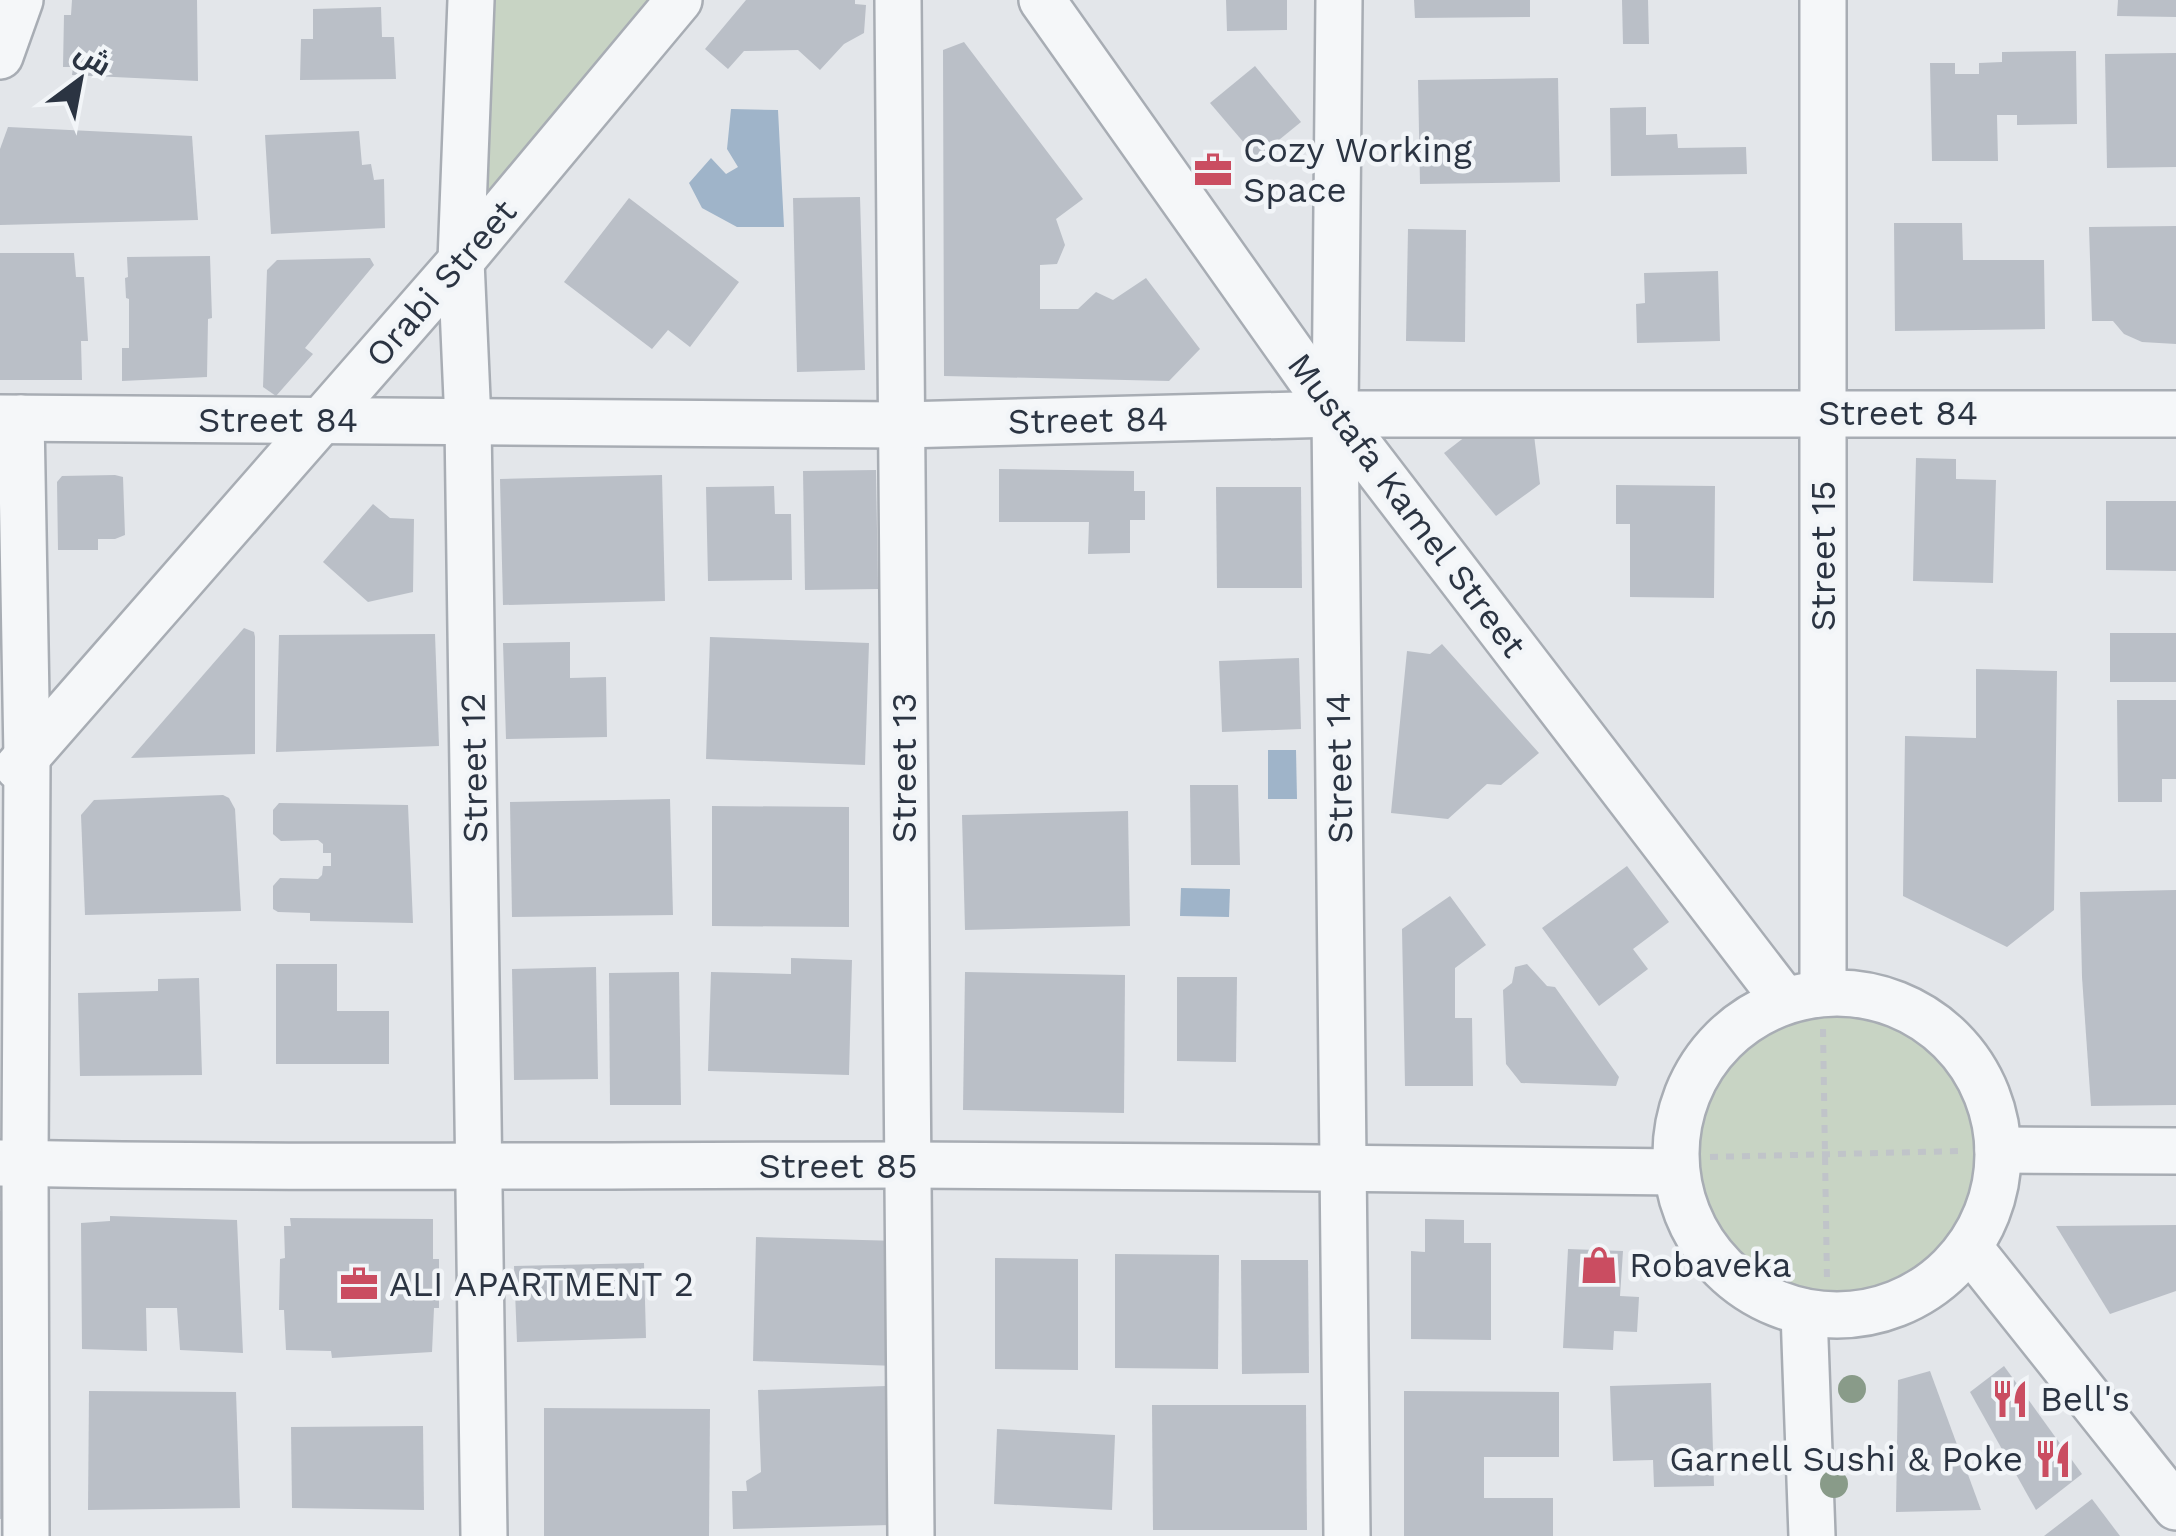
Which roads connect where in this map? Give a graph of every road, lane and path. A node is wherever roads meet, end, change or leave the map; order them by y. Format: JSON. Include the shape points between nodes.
{"nodes":[{"id":1,"x":20,"y":0,"type":"edge"},
{"id":2,"x":471,"y":0,"type":"edge"},
{"id":3,"x":679,"y":0,"type":"edge"},
{"id":4,"x":898,"y":0,"type":"edge"},
{"id":5,"x":1042,"y":0,"type":"edge"},
{"id":6,"x":1339,"y":0,"type":"edge"},
{"id":7,"x":1824,"y":0,"type":"edge"},
{"id":8,"x":0,"y":56,"type":"edge"},
{"id":9,"x":461,"y":261,"type":"junction"},
{"id":10,"x":1822,"y":412,"type":"junction"},
{"id":11,"x":1334,"y":414,"type":"junction"},
{"id":12,"x":2176,"y":414,"type":"edge"},
{"id":13,"x":11,"y":418,"type":"edge"},
{"id":14,"x":322,"y":421,"type":"junction"},
{"id":15,"x":468,"y":422,"type":"junction"},
{"id":16,"x":902,"y":425,"type":"junction"},
{"id":17,"x":13,"y":772,"type":"edge"},
{"id":18,"x":1804,"y":997,"type":"junction"},
{"id":19,"x":1998,"y":1150,"type":"junction"},
{"id":20,"x":2176,"y":1150,"type":"edge"},
{"id":21,"x":1825,"y":1155,"type":"junction"},
{"id":22,"x":12,"y":1163,"type":"edge"},
{"id":23,"x":1676,"y":1165,"type":"junction"},
{"id":24,"x":908,"y":1166,"type":"junction"},
{"id":25,"x":480,"y":1168,"type":"junction"},
{"id":26,"x":1343,"y":1168,"type":"junction"},
{"id":27,"x":1969,"y":1247,"type":"junction"},
{"id":28,"x":1816,"y":1313,"type":"junction"},
{"id":29,"x":2176,"y":1507,"type":"edge"},
{"id":30,"x":26,"y":1536,"type":"edge"},
{"id":31,"x":484,"y":1536,"type":"edge"},
{"id":32,"x":911,"y":1536,"type":"edge"},
{"id":33,"x":1347,"y":1536,"type":"edge"},
{"id":34,"x":1812,"y":1536,"type":"edge"}],
"edges":[{"from":1,"to":8,"type":"street"},
{"from":2,"to":9,"type":"street","name":"Street 12"},
{"from":3,"to":9,"type":"street","name":"Orabi Street"},
{"from":4,"to":16,"type":"street","name":"Street 13"},
{"from":5,"to":11,"type":"street","name":"Mustafa Kamel Street"},
{"from":6,"to":11,"type":"street","name":"Street 14"},
{"from":7,"to":10,"type":"street","name":"Street 15"},
{"from":9,"to":14,"type":"street","name":"Orabi Street"},
{"from":9,"to":15,"type":"street","name":"Street 12"},
{"from":10,"to":11,"type":"street","name":"Street 84"},
{"from":10,"to":12,"type":"street","name":"Street 84"},
{"from":10,"to":18,"type":"street","name":"Street 15"},
{"from":11,"to":16,"type":"street","name":"Street 84"},
{"from":11,"to":18,"type":"street","name":"Mustafa Kamel Street"},
{"from":11,"to":26,"type":"street","name":"Street 14"},
{"from":13,"to":14,"type":"street","name":"Street 84"},
{"from":13,"to":17,"type":"street"},
{"from":14,"to":15,"type":"street","name":"Street 84"},
{"from":14,"to":17,"type":"street","name":"Orabi Street"},
{"from":15,"to":16,"type":"street","name":"Street 84"},
{"from":15,"to":25,"type":"street","name":"Street 12"},
{"from":16,"to":24,"type":"street","name":"Street 13"},
{"from":17,"to":22,"type":"street"},
{"from":18,"to":19,"type":"street","via":[[1852,993],[1881,999],[1933,1024],[1973,1067]]},
{"from":18,"to":21,"type":"path"},
{"from":18,"to":23,"type":"street","via":[[1745,1020],[1713,1050],[1689,1086]]},
{"from":19,"to":20,"type":"street"},
{"from":19,"to":21,"type":"path"},
{"from":19,"to":27,"type":"street","via":[[1986,1216]]},
{"from":21,"to":23,"type":"path"},
{"from":21,"to":28,"type":"path"},
{"from":22,"to":25,"type":"street","name":"Street 85"},
{"from":22,"to":30,"type":"street"},
{"from":23,"to":26,"type":"street","name":"Street 85"},
{"from":23,"to":28,"type":"street","via":[[1683,1205],[1718,1262],[1772,1302]]},
{"from":24,"to":25,"type":"street","name":"Street 85"},
{"from":24,"to":26,"type":"street","name":"Street 85"},
{"from":24,"to":32,"type":"street","name":"Street 13"},
{"from":25,"to":31,"type":"street","name":"Street 12"},
{"from":26,"to":33,"type":"street","name":"Street 14"},
{"from":27,"to":28,"type":"street","via":[[1937,1281],[1907,1299],[1874,1310]]},
{"from":27,"to":29,"type":"street"},
{"from":28,"to":34,"type":"street"}]}
